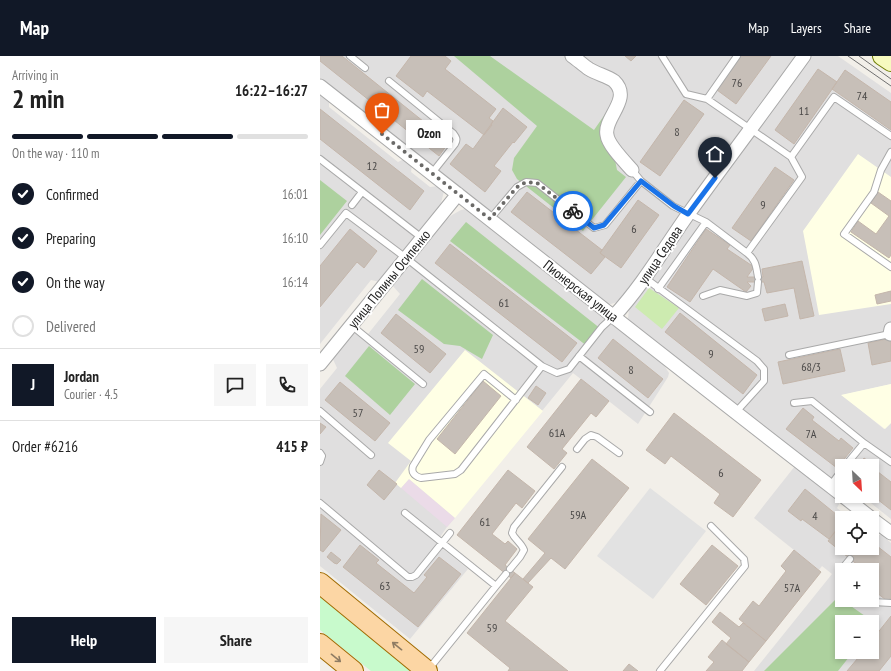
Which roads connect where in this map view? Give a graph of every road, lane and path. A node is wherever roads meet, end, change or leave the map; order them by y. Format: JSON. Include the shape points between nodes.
{"nodes":[{"id":1,"x":350,"y":56,"type":"edge"},
{"id":2,"x":572,"y":56,"type":"edge"},
{"id":3,"x":662,"y":56,"type":"edge"},
{"id":4,"x":737,"y":56,"type":"edge"},
{"id":5,"x":804,"y":56,"type":"edge"},
{"id":6,"x":882,"y":56,"type":"edge"},
{"id":7,"x":891,"y":62,"type":"edge"},
{"id":8,"x":365,"y":68,"type":"dead end"},
{"id":9,"x":389,"y":81,"type":"dead end"},
{"id":10,"x":320,"y":86,"type":"edge"},
{"id":11,"x":707,"y":99,"type":"junction"},
{"id":12,"x":751,"y":130,"type":"junction"},
{"id":13,"x":891,"y":136,"type":"edge"},
{"id":14,"x":891,"y":152,"type":"edge"},
{"id":15,"x":791,"y":157,"type":"junction"},
{"id":16,"x":320,"y":159,"type":"edge"},
{"id":17,"x":632,"y":170,"type":"joint"},
{"id":18,"x":432,"y":173,"type":"junction"},
{"id":19,"x":641,"y":181,"type":"junction"},
{"id":20,"x":362,"y":192,"type":"junction"},
{"id":21,"x":458,"y":194,"type":"junction"},
{"id":22,"x":352,"y":205,"type":"dead end"},
{"id":23,"x":688,"y":214,"type":"junction"},
{"id":24,"x":490,"y":219,"type":"junction"},
{"id":25,"x":706,"y":222,"type":"junction"},
{"id":26,"x":422,"y":238,"type":"junction"},
{"id":27,"x":320,"y":246,"type":"edge"},
{"id":28,"x":747,"y":253,"type":"junction"},
{"id":29,"x":406,"y":258,"type":"junction"},
{"id":30,"x":891,"y":267,"type":"edge"},
{"id":31,"x":645,"y":278,"type":"junction"},
{"id":32,"x":658,"y":289,"type":"junction"},
{"id":33,"x":703,"y":296,"type":"dead end"},
{"id":34,"x":614,"y":316,"type":"junction"},
{"id":35,"x":351,"y":325,"type":"junction"},
{"id":36,"x":891,"y":332,"type":"edge"},
{"id":37,"x":789,"y":354,"type":"dead end"},
{"id":38,"x":579,"y":356,"type":"junction"},
{"id":39,"x":320,"y":364,"type":"edge"},
{"id":40,"x":542,"y":366,"type":"junction"},
{"id":41,"x":423,"y":384,"type":"dead end"},
{"id":42,"x":516,"y":400,"type":"junction"},
{"id":43,"x":794,"y":403,"type":"dead end"},
{"id":44,"x":320,"y":411,"type":"edge"},
{"id":45,"x":650,"y":412,"type":"dead end"},
{"id":46,"x":735,"y":413,"type":"junction"},
{"id":47,"x":864,"y":443,"type":"junction"},
{"id":48,"x":577,"y":449,"type":"dead end"},
{"id":49,"x":320,"y":453,"type":"edge"},
{"id":50,"x":619,"y":453,"type":"dead end"},
{"id":51,"x":371,"y":455,"type":"dead end"},
{"id":52,"x":851,"y":459,"type":"edge"},
{"id":53,"x":320,"y":462,"type":"edge"},
{"id":54,"x":891,"y":462,"type":"edge"},
{"id":55,"x":562,"y":467,"type":"dead end"},
{"id":56,"x":835,"y":479,"type":"edge"},
{"id":57,"x":830,"y":486,"type":"junction"},
{"id":58,"x":835,"y":490,"type":"edge"},
{"id":59,"x":320,"y":503,"type":"edge"},
{"id":60,"x":850,"y":503,"type":"edge"},
{"id":61,"x":860,"y":511,"type":"edge"},
{"id":62,"x":405,"y":513,"type":"dead end"},
{"id":63,"x":711,"y":526,"type":"dead end"},
{"id":64,"x":879,"y":526,"type":"edge"},
{"id":65,"x":450,"y":533,"type":"dead end"},
{"id":66,"x":891,"y":533,"type":"edge"},
{"id":67,"x":442,"y":542,"type":"junction"},
{"id":68,"x":850,"y":558,"type":"dead end"},
{"id":69,"x":846,"y":563,"type":"edge"},
{"id":70,"x":320,"y":583,"type":"edge"},
{"id":71,"x":496,"y":586,"type":"junction"},
{"id":72,"x":879,"y":602,"type":"edge"},
{"id":73,"x":891,"y":603,"type":"edge"},
{"id":74,"x":320,"y":644,"type":"edge"},
{"id":75,"x":353,"y":671,"type":"edge"},
{"id":76,"x":427,"y":671,"type":"edge"},
{"id":77,"x":660,"y":671,"type":"edge"}],
"edges":[{"from":1,"to":8,"type":"lane"},
{"from":2,"to":17,"type":"street","via":[[589,69],[614,82],[620,90],[618,104],[606,135]]},
{"from":3,"to":11,"type":"lane","via":[[686,94]]},
{"from":4,"to":11,"type":"lane"},
{"from":5,"to":12,"type":"street","name":"улица Седова"},
{"from":6,"to":7,"type":"main road"},
{"from":9,"to":18,"type":"lane","via":[[456,137],[456,144]]},
{"from":10,"to":18,"type":"street","name":"Пионерская улица"},
{"from":11,"to":12,"type":"lane"},
{"from":12,"to":15,"type":"lane"},
{"from":12,"to":23,"type":"street","name":"улица Седова"},
{"from":13,"to":15,"type":"lane","via":[[834,98]]},
{"from":14,"to":30,"type":"lane","via":[[881,170],[874,192],[844,234]]},
{"from":15,"to":28,"type":"lane","via":[[802,178]]},
{"from":16,"to":20,"type":"lane"},
{"from":17,"to":19,"type":"lane"},
{"from":18,"to":21,"type":"street","name":"Пионерская улица"},
{"from":19,"to":23,"type":"lane"},
{"from":19,"to":24,"type":"lane","via":[[604,225],[594,228],[537,183],[526,182],[517,187]]},
{"from":20,"to":22,"type":"lane"},
{"from":20,"to":26,"type":"lane"},
{"from":21,"to":24,"type":"street","name":"Пионерская улица"},
{"from":21,"to":26,"type":"street","name":"улица Полины Осипенко"},
{"from":23,"to":25,"type":"lane"},
{"from":23,"to":31,"type":"street","name":"улица Седова"},
{"from":24,"to":34,"type":"street","name":"Пионерская улица"},
{"from":25,"to":28,"type":"lane"},
{"from":25,"to":32,"type":"lane"},
{"from":26,"to":29,"type":"street","name":"улица Полины Осипенко"},
{"from":27,"to":29,"type":"lane","via":[[346,213]]},
{"from":28,"to":33,"type":"lane","via":[[756,262],[757,293],[747,296],[720,290]]},
{"from":29,"to":35,"type":"street","name":"улица Полины Осипенко"},
{"from":29,"to":40,"type":"lane"},
{"from":31,"to":32,"type":"lane"},
{"from":31,"to":34,"type":"street","name":"улица Седова"},
{"from":32,"to":46,"type":"lane","via":[[701,316],[764,369],[764,381]]},
{"from":34,"to":38,"type":"lane"},
{"from":34,"to":46,"type":"street","name":"Пионерская улица"},
{"from":35,"to":39,"type":"street","name":"улица Полины Осипенко"},
{"from":35,"to":41,"type":"lane"},
{"from":36,"to":37,"type":"lane"},
{"from":38,"to":40,"type":"lane","via":[[569,369],[557,373]]},
{"from":38,"to":45,"type":"lane"},
{"from":40,"to":42,"type":"lane"},
{"from":42,"to":42,"type":"lane","via":[[455,474],[421,478],[413,473],[413,466],[429,440],[484,374]]},
{"from":43,"to":47,"type":"lane","via":[[812,401]]},
{"from":44,"to":51,"type":"lane"},
{"from":46,"to":57,"type":"street","name":"Пионерская улица"},
{"from":47,"to":52,"type":"lane"},
{"from":47,"to":54,"type":"lane"},
{"from":48,"to":50,"type":"lane","via":[[591,435]]},
{"from":49,"to":53,"type":"lane"},
{"from":55,"to":71,"type":"lane","via":[[514,527],[514,538],[521,543],[524,550]]},
{"from":56,"to":57,"type":"lane"},
{"from":57,"to":58,"type":"street","name":"Пионерская улица"},
{"from":59,"to":67,"type":"lane","via":[[408,577],[416,575]]},
{"from":60,"to":61,"type":"street","name":"Пионерская улица"},
{"from":62,"to":67,"type":"lane"},
{"from":63,"to":77,"type":"lane","via":[[744,559],[745,566]]},
{"from":64,"to":66,"type":"street","name":"Пионерская улица"},
{"from":65,"to":67,"type":"lane"},
{"from":67,"to":71,"type":"lane"},
{"from":68,"to":69,"type":"lane"},
{"from":76,"to":70,"type":"main road","one_way":true},
{"from":71,"to":76,"type":"lane"},
{"from":72,"to":73,"type":"lane"},
{"from":74,"to":75,"type":"main road","one_way":true}]}
